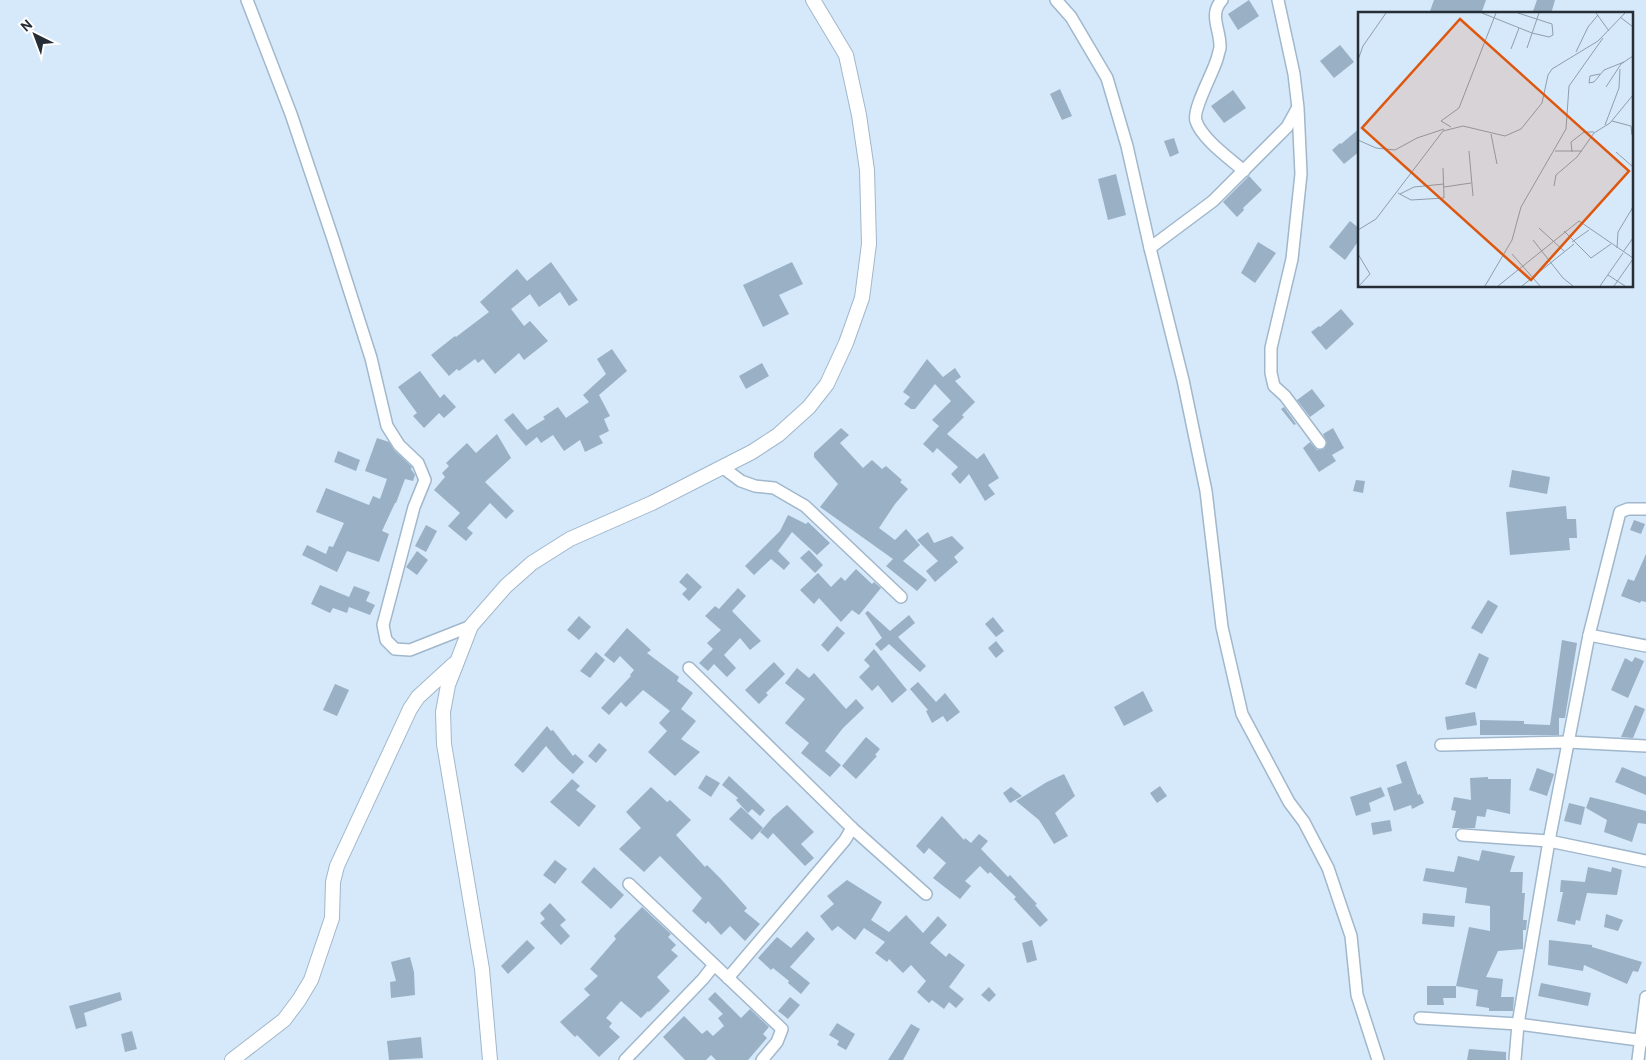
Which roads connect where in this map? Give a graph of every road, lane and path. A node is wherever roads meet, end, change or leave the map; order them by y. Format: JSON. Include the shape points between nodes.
{"nodes":[{"id":1,"x":246,"y":0,"type":"edge"},
{"id":2,"x":813,"y":0,"type":"edge"},
{"id":3,"x":1056,"y":0,"type":"edge"},
{"id":4,"x":1222,"y":0,"type":"edge"},
{"id":5,"x":1278,"y":0,"type":"edge"},
{"id":6,"x":1298,"y":108,"type":"junction"},
{"id":7,"x":1244,"y":171,"type":"junction"},
{"id":8,"x":1150,"y":248,"type":"junction"},
{"id":9,"x":1320,"y":443,"type":"dead end"},
{"id":10,"x":722,"y":467,"type":"junction"},
{"id":11,"x":1646,"y":509,"type":"edge"},
{"id":12,"x":901,"y":597,"type":"dead end"},
{"id":13,"x":471,"y":626,"type":"junction"},
{"id":14,"x":1589,"y":635,"type":"junction"},
{"id":15,"x":1646,"y":646,"type":"edge"},
{"id":16,"x":457,"y":662,"type":"junction"},
{"id":17,"x":689,"y":668,"type":"dead end"},
{"id":18,"x":1568,"y":742,"type":"junction"},
{"id":19,"x":1441,"y":745,"type":"dead end"},
{"id":20,"x":1646,"y":746,"type":"edge"},
{"id":21,"x":852,"y":828,"type":"junction"},
{"id":22,"x":1462,"y":835,"type":"dead end"},
{"id":23,"x":1549,"y":841,"type":"junction"},
{"id":24,"x":1646,"y":860,"type":"edge"},
{"id":25,"x":629,"y":884,"type":"dead end"},
{"id":26,"x":926,"y":894,"type":"dead end"},
{"id":27,"x":714,"y":965,"type":"junction"},
{"id":28,"x":728,"y":978,"type":"junction"},
{"id":29,"x":1646,"y":997,"type":"edge"},
{"id":30,"x":1420,"y":1018,"type":"dead end"},
{"id":31,"x":1518,"y":1024,"type":"junction"},
{"id":32,"x":1643,"y":1041,"type":"edge"},
{"id":33,"x":232,"y":1060,"type":"edge"},
{"id":34,"x":490,"y":1060,"type":"edge"},
{"id":35,"x":624,"y":1060,"type":"edge"},
{"id":36,"x":762,"y":1060,"type":"edge"},
{"id":37,"x":1378,"y":1060,"type":"edge"},
{"id":38,"x":1516,"y":1060,"type":"edge"},
{"id":39,"x":1638,"y":1060,"type":"edge"}],
"edges":[{"from":1,"to":13,"type":"street","via":[[291,114],[327,221],[371,358],[388,426],[399,445],[418,463],[425,480],[383,625],[386,640],[395,649],[410,650]]},
{"from":2,"to":10,"type":"street","via":[[846,55],[859,115],[867,170],[869,244],[862,298],[834,368],[809,407],[778,435]]},
{"from":3,"to":8,"type":"street","via":[[1071,17],[1107,78],[1127,146]]},
{"from":4,"to":7,"type":"street","via":[[1214,16],[1220,48],[1194,118],[1200,130]]},
{"from":5,"to":6,"type":"street"},
{"from":6,"to":7,"type":"street","via":[[1287,127]]},
{"from":6,"to":9,"type":"street","via":[[1301,174],[1298,213],[1292,259],[1271,348],[1271,373],[1274,386],[1286,396]]},
{"from":7,"to":8,"type":"street","via":[[1213,202]]},
{"from":8,"to":37,"type":"street","via":[[1183,380],[1206,491],[1222,627],[1242,714],[1328,868],[1351,936],[1357,995]]},
{"from":10,"to":12,"type":"street","via":[[741,481],[774,488],[805,506]]},
{"from":10,"to":13,"type":"street","via":[[652,503],[570,539],[532,563],[506,586]]},
{"from":11,"to":14,"type":"street","via":[[1620,512]]},
{"from":13,"to":16,"type":"street"},
{"from":14,"to":15,"type":"street"},
{"from":14,"to":18,"type":"street"},
{"from":16,"to":33,"type":"street","via":[[418,697],[410,709],[344,848],[333,882],[332,918],[311,980],[284,1020]]},
{"from":16,"to":34,"type":"street","via":[[443,712],[444,744],[482,969]]},
{"from":17,"to":21,"type":"street"},
{"from":18,"to":19,"type":"street"},
{"from":18,"to":20,"type":"street"},
{"from":18,"to":23,"type":"street"},
{"from":21,"to":26,"type":"street"},
{"from":21,"to":28,"type":"street"},
{"from":22,"to":23,"type":"street"},
{"from":23,"to":24,"type":"street"},
{"from":23,"to":31,"type":"street"},
{"from":25,"to":27,"type":"street"},
{"from":27,"to":28,"type":"street"},
{"from":27,"to":35,"type":"street"},
{"from":28,"to":36,"type":"street","via":[[782,1029],[778,1042]]},
{"from":29,"to":32,"type":"street"},
{"from":30,"to":31,"type":"street"},
{"from":31,"to":32,"type":"street"},
{"from":31,"to":38,"type":"street"},
{"from":32,"to":39,"type":"street"}]}
